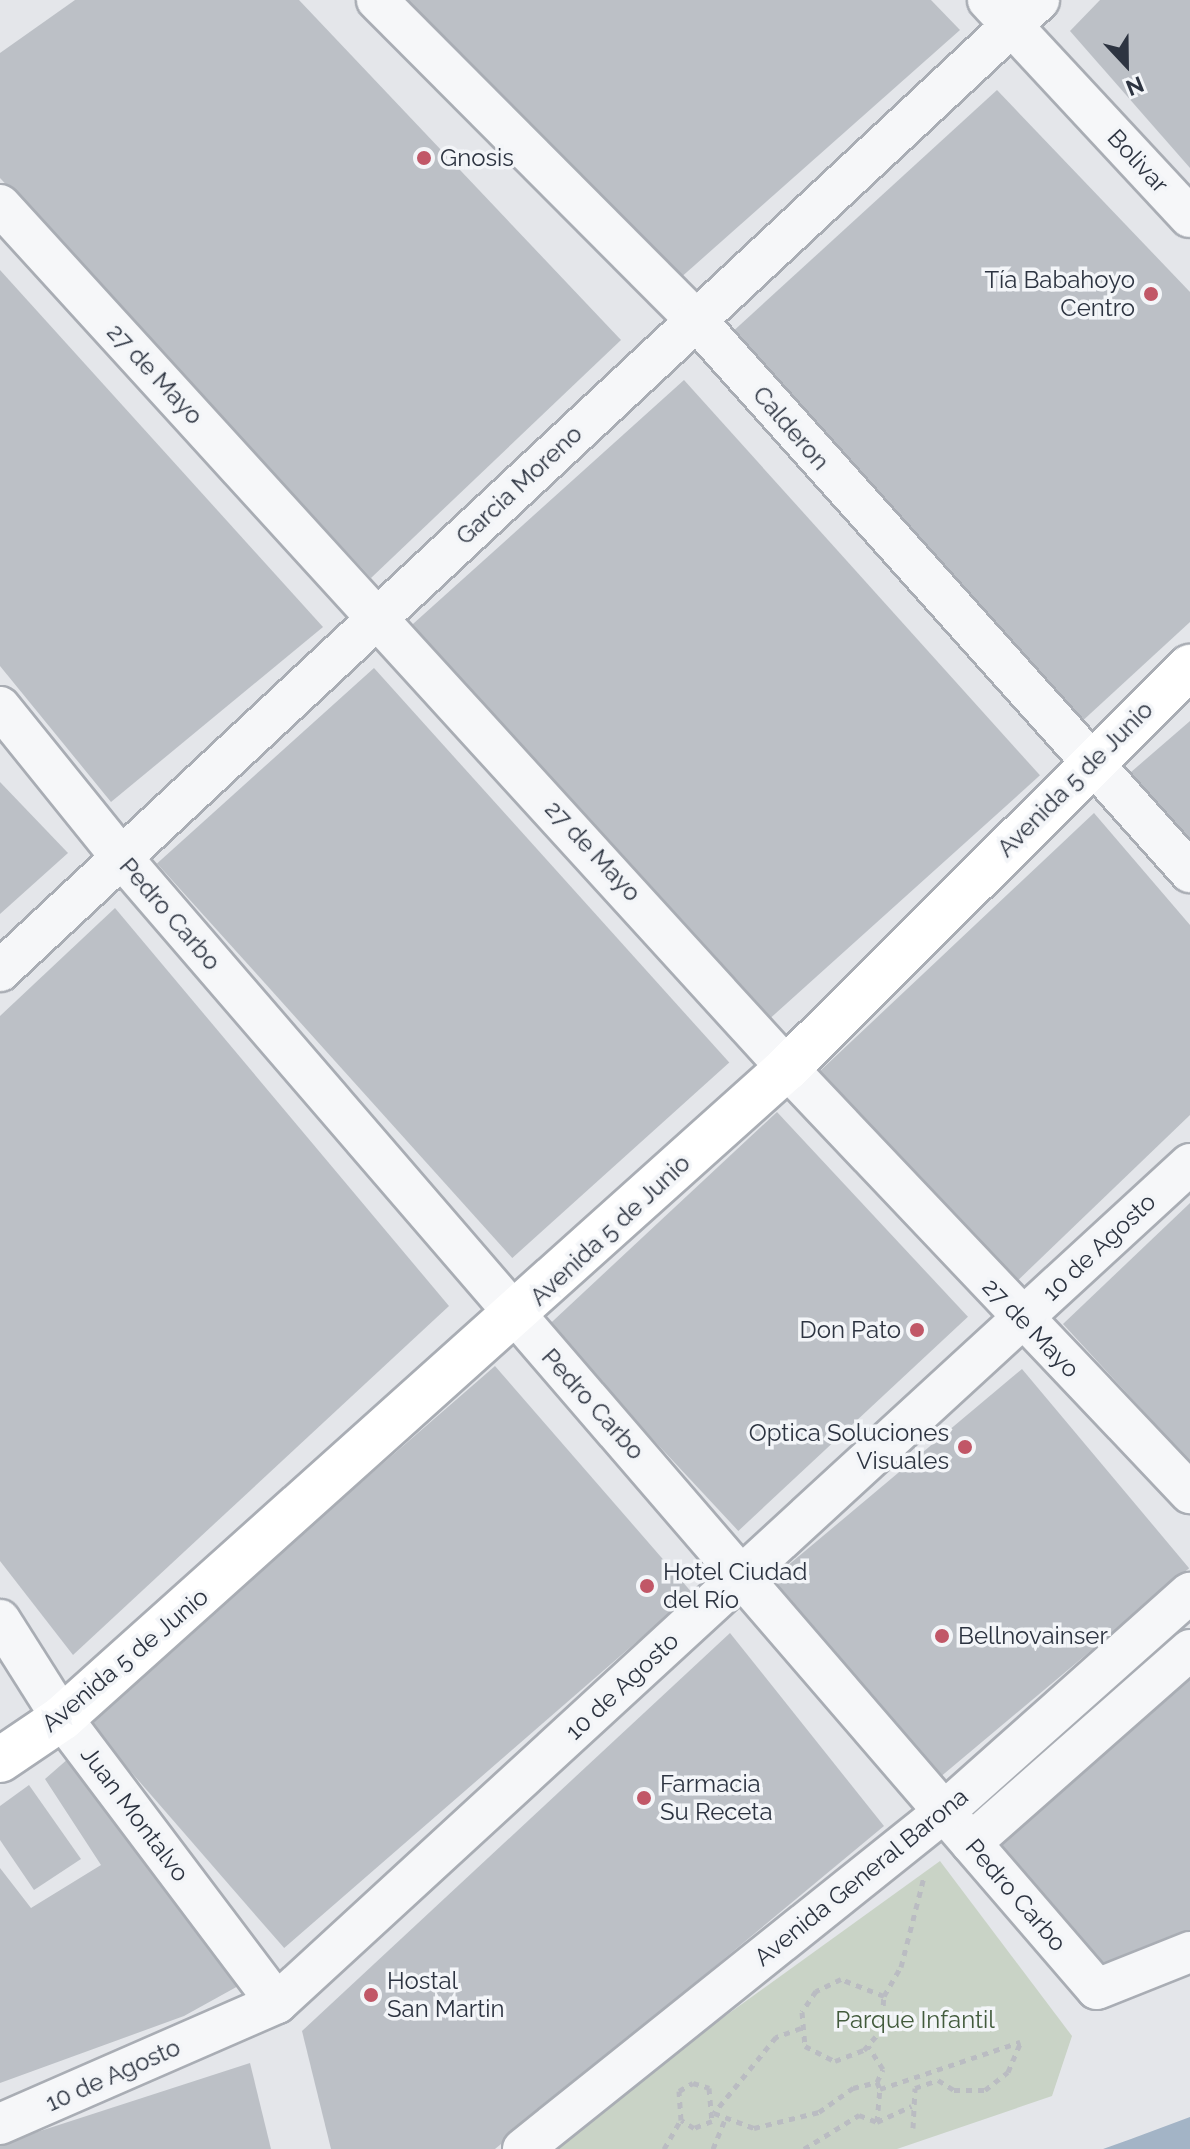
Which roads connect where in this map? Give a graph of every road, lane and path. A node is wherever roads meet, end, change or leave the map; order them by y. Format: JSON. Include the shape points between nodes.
{"nodes":[{"id":1,"x":377,"y":0,"type":"edge"},
{"id":2,"x":1013,"y":8,"type":"edge"},
{"id":3,"x":0,"y":205,"type":"edge"},
{"id":4,"x":1190,"y":217,"type":"edge"},
{"id":5,"x":696,"y":320,"type":"junction"},
{"id":6,"x":377,"y":616,"type":"junction"},
{"id":7,"x":1190,"y":667,"type":"edge"},
{"id":8,"x":0,"y":707,"type":"edge"},
{"id":9,"x":1089,"y":763,"type":"junction"},
{"id":10,"x":122,"y":858,"type":"junction"},
{"id":11,"x":1190,"y":872,"type":"edge"},
{"id":12,"x":0,"y":971,"type":"edge"},
{"id":13,"x":787,"y":1068,"type":"junction"},
{"id":14,"x":1190,"y":1164,"type":"edge"},
{"id":15,"x":516,"y":1318,"type":"junction"},
{"id":16,"x":1021,"y":1319,"type":"junction"},
{"id":17,"x":1190,"y":1493,"type":"edge"},
{"id":18,"x":745,"y":1573,"type":"junction"},
{"id":19,"x":1190,"y":1593,"type":"edge"},
{"id":20,"x":0,"y":1620,"type":"edge"},
{"id":21,"x":1190,"y":1650,"type":"edge"},
{"id":22,"x":62,"y":1718,"type":"junction"},
{"id":23,"x":0,"y":1760,"type":"edge"},
{"id":24,"x":945,"y":1811,"type":"junction"},
{"id":25,"x":971,"y":1843,"type":"junction"},
{"id":26,"x":1190,"y":1952,"type":"edge"},
{"id":27,"x":884,"y":1996,"type":"junction"},
{"id":28,"x":277,"y":2003,"type":"junction"},
{"id":29,"x":801,"y":2028,"type":"junction"},
{"id":30,"x":868,"y":2046,"type":"junction"},
{"id":31,"x":877,"y":2082,"type":"junction"},
{"id":32,"x":880,"y":2089,"type":"junction"},
{"id":33,"x":912,"y":2106,"type":"junction"},
{"id":34,"x":714,"y":2113,"type":"junction"},
{"id":35,"x":725,"y":2119,"type":"junction"},
{"id":36,"x":681,"y":2120,"type":"junction"},
{"id":37,"x":877,"y":2122,"type":"junction"},
{"id":38,"x":0,"y":2124,"type":"edge"},
{"id":39,"x":913,"y":2128,"type":"dead end"},
{"id":40,"x":523,"y":2149,"type":"edge"},
{"id":41,"x":664,"y":2149,"type":"edge"},
{"id":42,"x":713,"y":2149,"type":"edge"},
{"id":43,"x":804,"y":2149,"type":"edge"}],
"edges":[{"from":1,"to":5,"type":"street","name":"Calderon"},
{"from":2,"to":4,"type":"street","name":"Bolivar"},
{"from":2,"to":5,"type":"street","name":"Garcia Moreno"},
{"from":3,"to":6,"type":"street","name":"27 de Mayo"},
{"from":5,"to":6,"type":"street","name":"Garcia Moreno"},
{"from":5,"to":9,"type":"street","name":"Calderon"},
{"from":6,"to":10,"type":"street","name":"Garcia Moreno"},
{"from":6,"to":13,"type":"street","name":"27 de Mayo"},
{"from":7,"to":9,"type":"main road","name":"Avenida 5 de Junio"},
{"from":8,"to":10,"type":"street","name":"Pedro Carbo"},
{"from":9,"to":11,"type":"street","name":"Calderon"},
{"from":9,"to":13,"type":"main road","name":"Avenida 5 de Junio"},
{"from":10,"to":12,"type":"street","name":"Garcia Moreno"},
{"from":10,"to":15,"type":"street","name":"Pedro Carbo"},
{"from":13,"to":15,"type":"main road","name":"Avenida 5 de Junio"},
{"from":13,"to":16,"type":"street","name":"27 de Mayo"},
{"from":14,"to":16,"type":"street","name":"10 de Agosto"},
{"from":15,"to":18,"type":"street","name":"Pedro Carbo"},
{"from":15,"to":22,"type":"main road","name":"Avenida 5 de Junio"},
{"from":16,"to":17,"type":"street","name":"27 de Mayo"},
{"from":16,"to":18,"type":"street","name":"10 de Agosto"},
{"from":18,"to":24,"type":"street","name":"Pedro Carbo"},
{"from":18,"to":28,"type":"street","name":"10 de Agosto"},
{"from":19,"to":24,"type":"street","name":"Avenida General Barona"},
{"from":20,"to":22,"type":"street","name":"Juan Montalvo"},
{"from":21,"to":25,"type":"street","name":"Avenida General Barona"},
{"from":22,"to":23,"type":"main road","name":"Avenida 5 de Junio"},
{"from":22,"to":28,"type":"street","name":"Juan Montalvo"},
{"from":24,"to":25,"type":"street","name":"Pedro Carbo"},
{"from":24,"to":27,"type":"path","via":[[901,1967]]},
{"from":24,"to":40,"type":"street","name":"Avenida General Barona"},
{"from":25,"to":26,"type":"street","name":"Pedro Carbo","via":[[1097,1989]]},
{"from":27,"to":29,"type":"path","via":[[855,1981],[829,1983],[816,1991]]},
{"from":27,"to":30,"type":"path","via":[[882,2029]]},
{"from":28,"to":38,"type":"street","name":"10 de Agosto"},
{"from":29,"to":30,"type":"path","via":[[805,2046],[824,2059],[851,2057]]},
{"from":29,"to":34,"type":"path","via":[[776,2037]]},
{"from":30,"to":31,"type":"path","via":[[883,2069]]},
{"from":31,"to":32,"type":"path"},
{"from":31,"to":35,"type":"path","via":[[776,2128]]},
{"from":32,"to":33,"type":"path","via":[[1021,2041],[1008,2072],[993,2085],[964,2092],[938,2080],[915,2088]]},
{"from":32,"to":37,"type":"path"},
{"from":33,"to":37,"type":"path"},
{"from":33,"to":39,"type":"path"},
{"from":34,"to":35,"type":"path"},
{"from":34,"to":36,"type":"path","via":[[704,2126]]},
{"from":34,"to":36,"type":"path","via":[[709,2088],[693,2083],[679,2091]]},
{"from":35,"to":42,"type":"path"},
{"from":36,"to":41,"type":"path"},
{"from":37,"to":43,"type":"path","via":[[859,2115]]}]}
